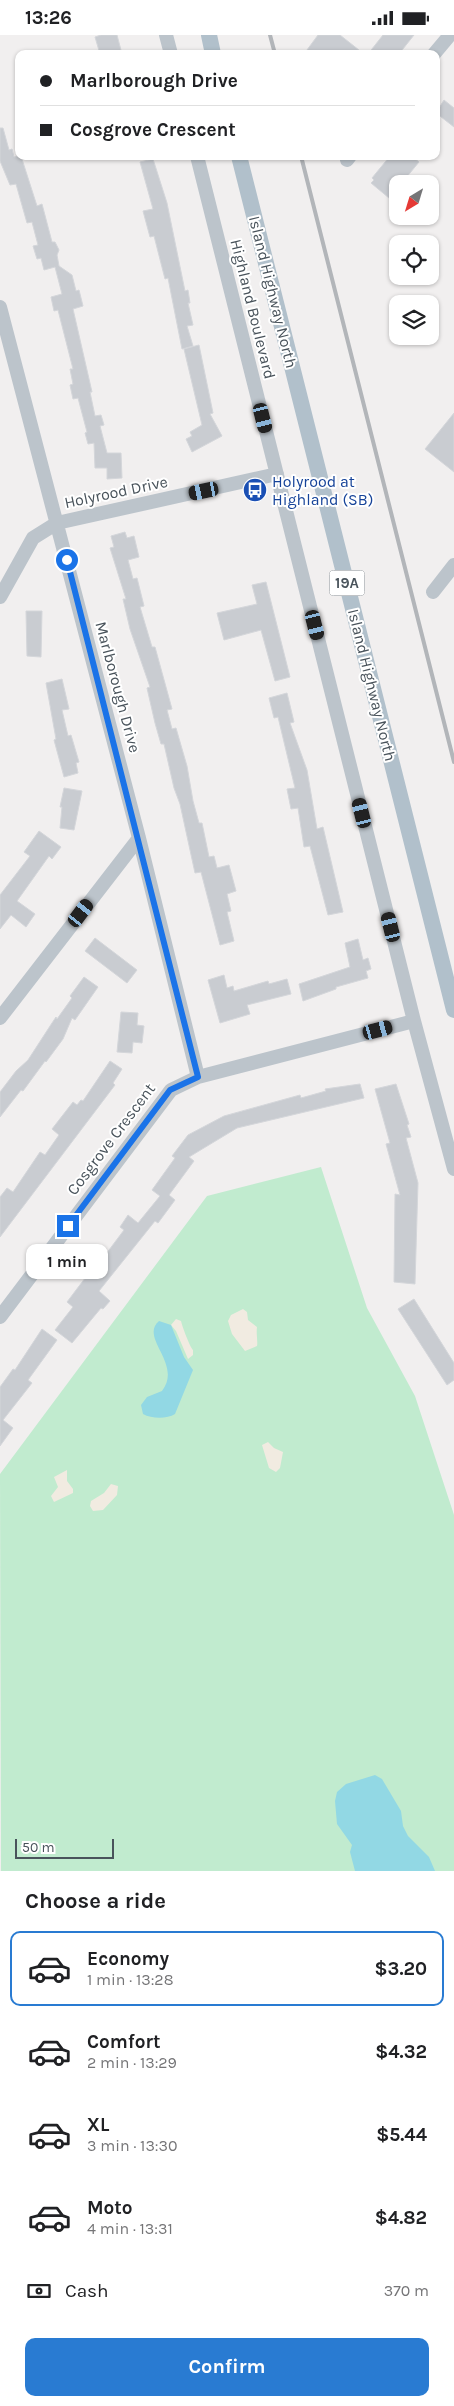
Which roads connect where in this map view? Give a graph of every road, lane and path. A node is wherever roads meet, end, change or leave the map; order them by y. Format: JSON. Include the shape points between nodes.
{"nodes":[{"id":1,"x":166,"y":35,"type":"edge"},
{"id":2,"x":208,"y":35,"type":"edge"},
{"id":3,"x":450,"y":35,"type":"edge"},
{"id":4,"x":170,"y":50,"type":"edge"},
{"id":5,"x":212,"y":50,"type":"edge"},
{"id":6,"x":437,"y":50,"type":"edge"},
{"id":7,"x":198,"y":160,"type":"edge"},
{"id":8,"x":240,"y":160,"type":"edge"},
{"id":9,"x":0,"y":307,"type":"edge"},
{"id":10,"x":277,"y":475,"type":"junction"},
{"id":11,"x":57,"y":523,"type":"junction"},
{"id":12,"x":454,"y":565,"type":"edge"},
{"id":13,"x":433,"y":592,"type":"dead end"},
{"id":14,"x":0,"y":597,"type":"edge"},
{"id":15,"x":139,"y":838,"type":"junction"},
{"id":16,"x":454,"y":1010,"type":"edge"},
{"id":17,"x":0,"y":1018,"type":"edge"},
{"id":18,"x":414,"y":1021,"type":"junction"},
{"id":19,"x":198,"y":1077,"type":"junction"},
{"id":20,"x":454,"y":1169,"type":"edge"},
{"id":21,"x":0,"y":1317,"type":"edge"}],
"edges":[{"from":1,"to":4,"type":"street"},
{"from":2,"to":5,"type":"main road"},
{"from":3,"to":6,"type":"street"},
{"from":7,"to":10,"type":"street","name":"Highland Boulevard"},
{"from":8,"to":16,"type":"main road","name":"Island Highway North","number":"19A"},
{"from":9,"to":11,"type":"street","name":"Marlborough Drive"},
{"from":10,"to":11,"type":"street","name":"Holyrood Drive"},
{"from":10,"to":18,"type":"street","name":"Highland Boulevard"},
{"from":11,"to":14,"type":"street","name":"Holyrood Drive","via":[[33,538]]},
{"from":11,"to":15,"type":"street","name":"Marlborough Drive"},
{"from":12,"to":13,"type":"street"},
{"from":15,"to":17,"type":"street"},
{"from":15,"to":19,"type":"street","name":"Marlborough Drive"},
{"from":18,"to":19,"type":"street","name":"Cosgrove Crescent"},
{"from":18,"to":20,"type":"street","name":"Highland Boulevard"},
{"from":19,"to":21,"type":"street","name":"Cosgrove Crescent","via":[[170,1090]]}]}
